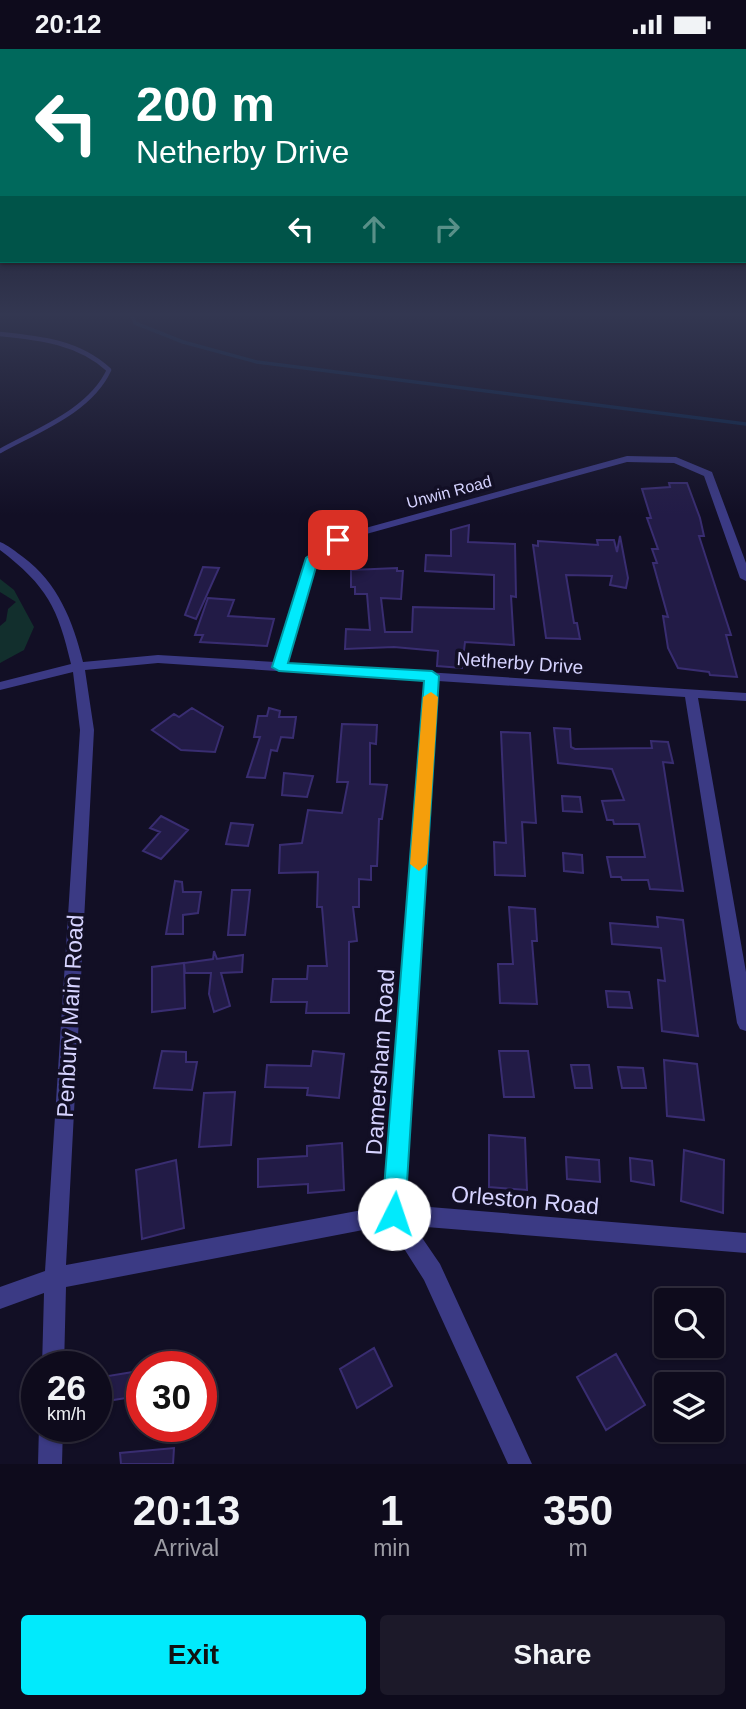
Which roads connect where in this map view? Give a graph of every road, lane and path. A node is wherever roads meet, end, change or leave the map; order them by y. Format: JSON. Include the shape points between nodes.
{"nodes":[{"id":1,"x":105,"y":382,"type":"edge"},
{"id":2,"x":0,"y":451,"type":"edge"},
{"id":3,"x":0,"y":545,"type":"edge"},
{"id":4,"x":746,"y":578,"type":"edge"},
{"id":5,"x":77,"y":667,"type":"junction"},
{"id":6,"x":279,"y":667,"type":"junction"},
{"id":7,"x":432,"y":676,"type":"junction"},
{"id":8,"x":0,"y":686,"type":"edge"},
{"id":9,"x":691,"y":694,"type":"junction"},
{"id":10,"x":746,"y":697,"type":"edge"},
{"id":11,"x":746,"y":1023,"type":"edge"},
{"id":12,"x":394,"y":1214,"type":"junction"},
{"id":13,"x":746,"y":1243,"type":"edge"},
{"id":14,"x":55,"y":1278,"type":"junction"},
{"id":15,"x":0,"y":1298,"type":"edge"},
{"id":16,"x":53,"y":1351,"type":"edge"},
{"id":17,"x":51,"y":1442,"type":"edge"},
{"id":18,"x":50,"y":1464,"type":"edge"},
{"id":19,"x":520,"y":1464,"type":"edge"}],
"edges":[{"from":1,"to":2,"type":"lane","via":[[67,413]]},
{"from":3,"to":5,"type":"street","name":"Penbury Main Road","via":[[50,592],[62,615]]},
{"from":4,"to":6,"type":"street","name":"Unwin Road","via":[[708,474],[676,460],[627,459],[338,540],[312,558]]},
{"from":5,"to":6,"type":"street","name":"Netherby Drive","via":[[158,659]]},
{"from":5,"to":8,"type":"street","name":"Netherby Drive"},
{"from":5,"to":14,"type":"street","name":"Penbury Main Road","via":[[87,730]]},
{"from":6,"to":7,"type":"street","name":"Netherby Drive"},
{"from":7,"to":9,"type":"street","name":"Netherby Drive"},
{"from":7,"to":12,"type":"street","name":"Damersham Road"},
{"from":9,"to":10,"type":"street","name":"Netherby Drive"},
{"from":9,"to":11,"type":"street"},
{"from":12,"to":13,"type":"street","name":"Orleston Road"},
{"from":12,"to":14,"type":"street","name":"Orleston Road"},
{"from":12,"to":19,"type":"street","via":[[432,1272]]},
{"from":14,"to":15,"type":"street","name":"Orleston Road"},
{"from":14,"to":16,"type":"street","name":"Penbury Main Road"},
{"from":17,"to":18,"type":"street"}]}
